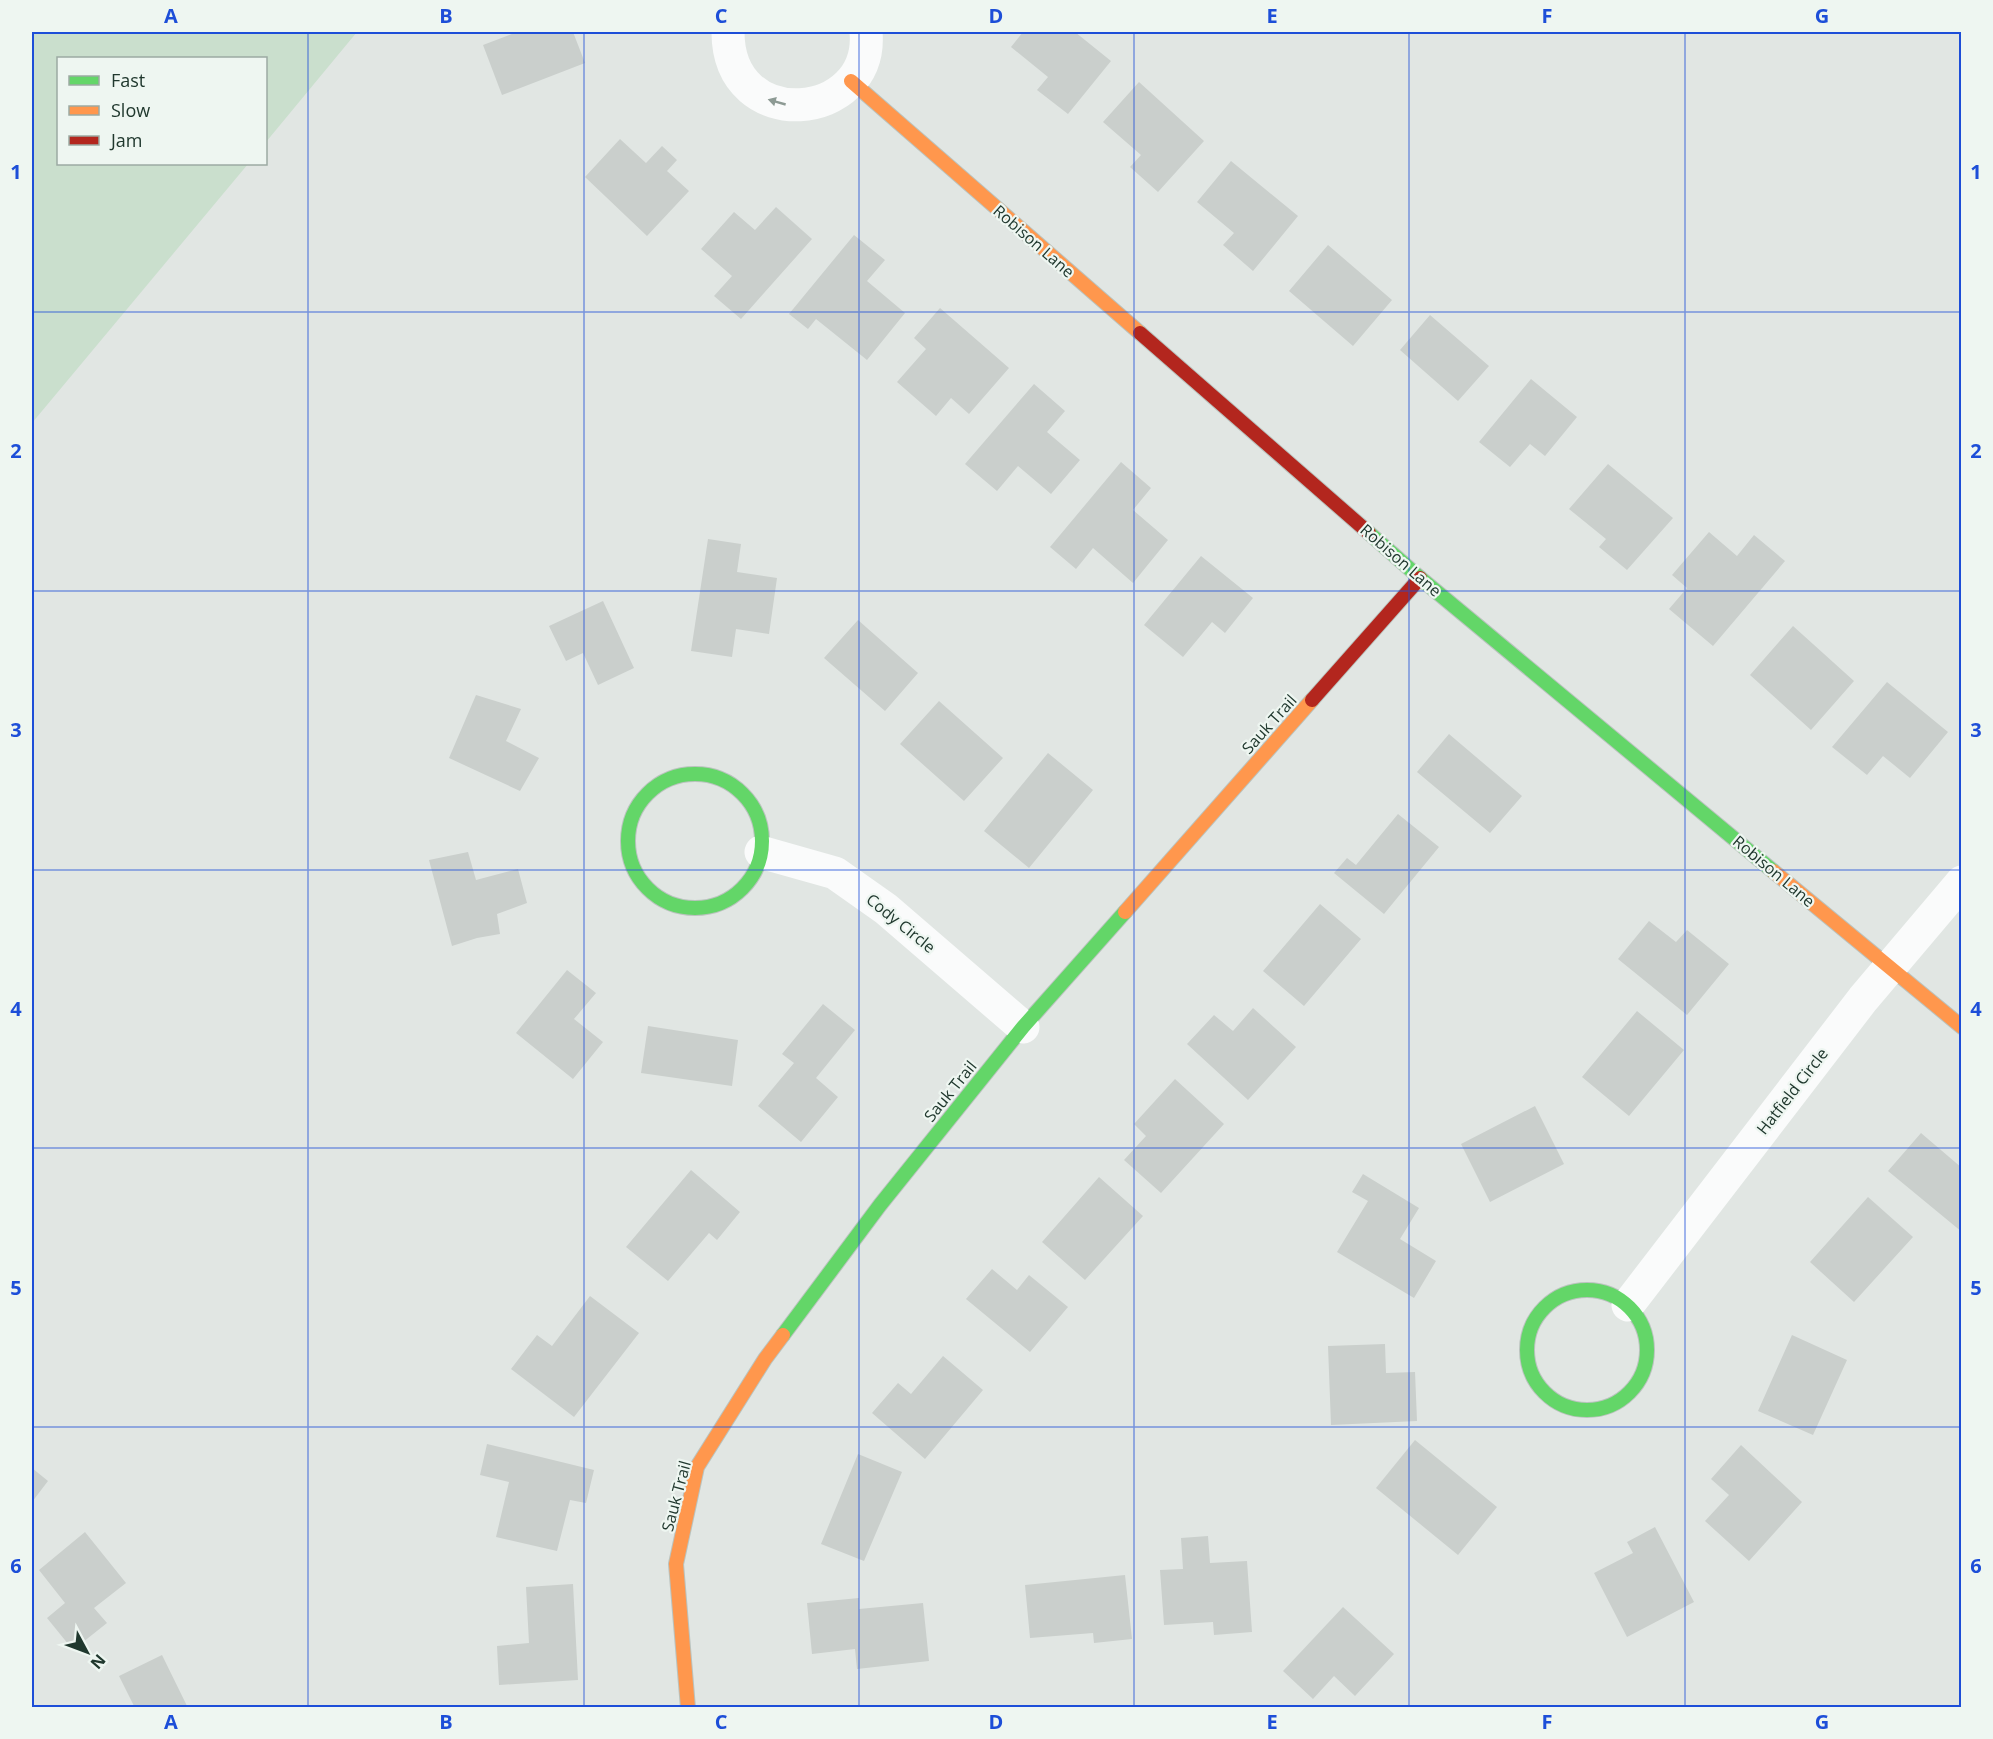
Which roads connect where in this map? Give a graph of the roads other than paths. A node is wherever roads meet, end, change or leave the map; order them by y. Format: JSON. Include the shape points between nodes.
{"nodes":[{"id":1,"x":728,"y":32,"type":"edge"},
{"id":2,"x":866,"y":32,"type":"edge"},
{"id":3,"x":850,"y":81,"type":"junction"},
{"id":4,"x":1420,"y":578,"type":"junction"},
{"id":5,"x":761,"y":852,"type":"junction"},
{"id":6,"x":1962,"y":882,"type":"edge"},
{"id":7,"x":1890,"y":967,"type":"junction"},
{"id":8,"x":1023,"y":1027,"type":"junction"},
{"id":9,"x":1962,"y":1027,"type":"edge"},
{"id":10,"x":1628,"y":1305,"type":"junction"},
{"id":11,"x":688,"y":1707,"type":"edge"}],
"edges":[{"from":3,"to":1,"type":"street","one_way":true,"via":[[833,96],[813,104],[791,106],[769,101],[751,89],[736,70],[728,48]]},
{"from":2,"to":3,"type":"street","via":[[862,63]]},
{"from":3,"to":4,"type":"street","name":"Robison Lane"},
{"from":4,"to":7,"type":"street","name":"Robison Lane"},
{"from":4,"to":8,"type":"street","name":"Sauk Trail"},
{"from":5,"to":5,"type":"street","via":[[758,818],[747,799],[729,784],[708,775],[686,775],[663,782],[645,796],[633,815],[628,836],[630,858],[638,877],[652,893],[691,909],[713,906],[740,891],[754,873]]},
{"from":5,"to":8,"type":"street","name":"Cody Circle","via":[[835,873],[886,909]]},
{"from":6,"to":7,"type":"street","name":"Hatfield Circle"},
{"from":7,"to":9,"type":"street","name":"Robison Lane"},
{"from":7,"to":10,"type":"street","name":"Hatfield Circle"},
{"from":8,"to":11,"type":"street","name":"Sauk Trail","via":[[880,1204],[772,1350],[698,1467],[676,1564]]},
{"from":10,"to":10,"type":"street","via":[[1608,1293],[1584,1290],[1562,1296],[1543,1310],[1531,1330],[1527,1353],[1533,1376],[1547,1395],[1567,1407],[1590,1411],[1613,1405],[1632,1390],[1644,1370],[1648,1347],[1642,1324]]}]}
